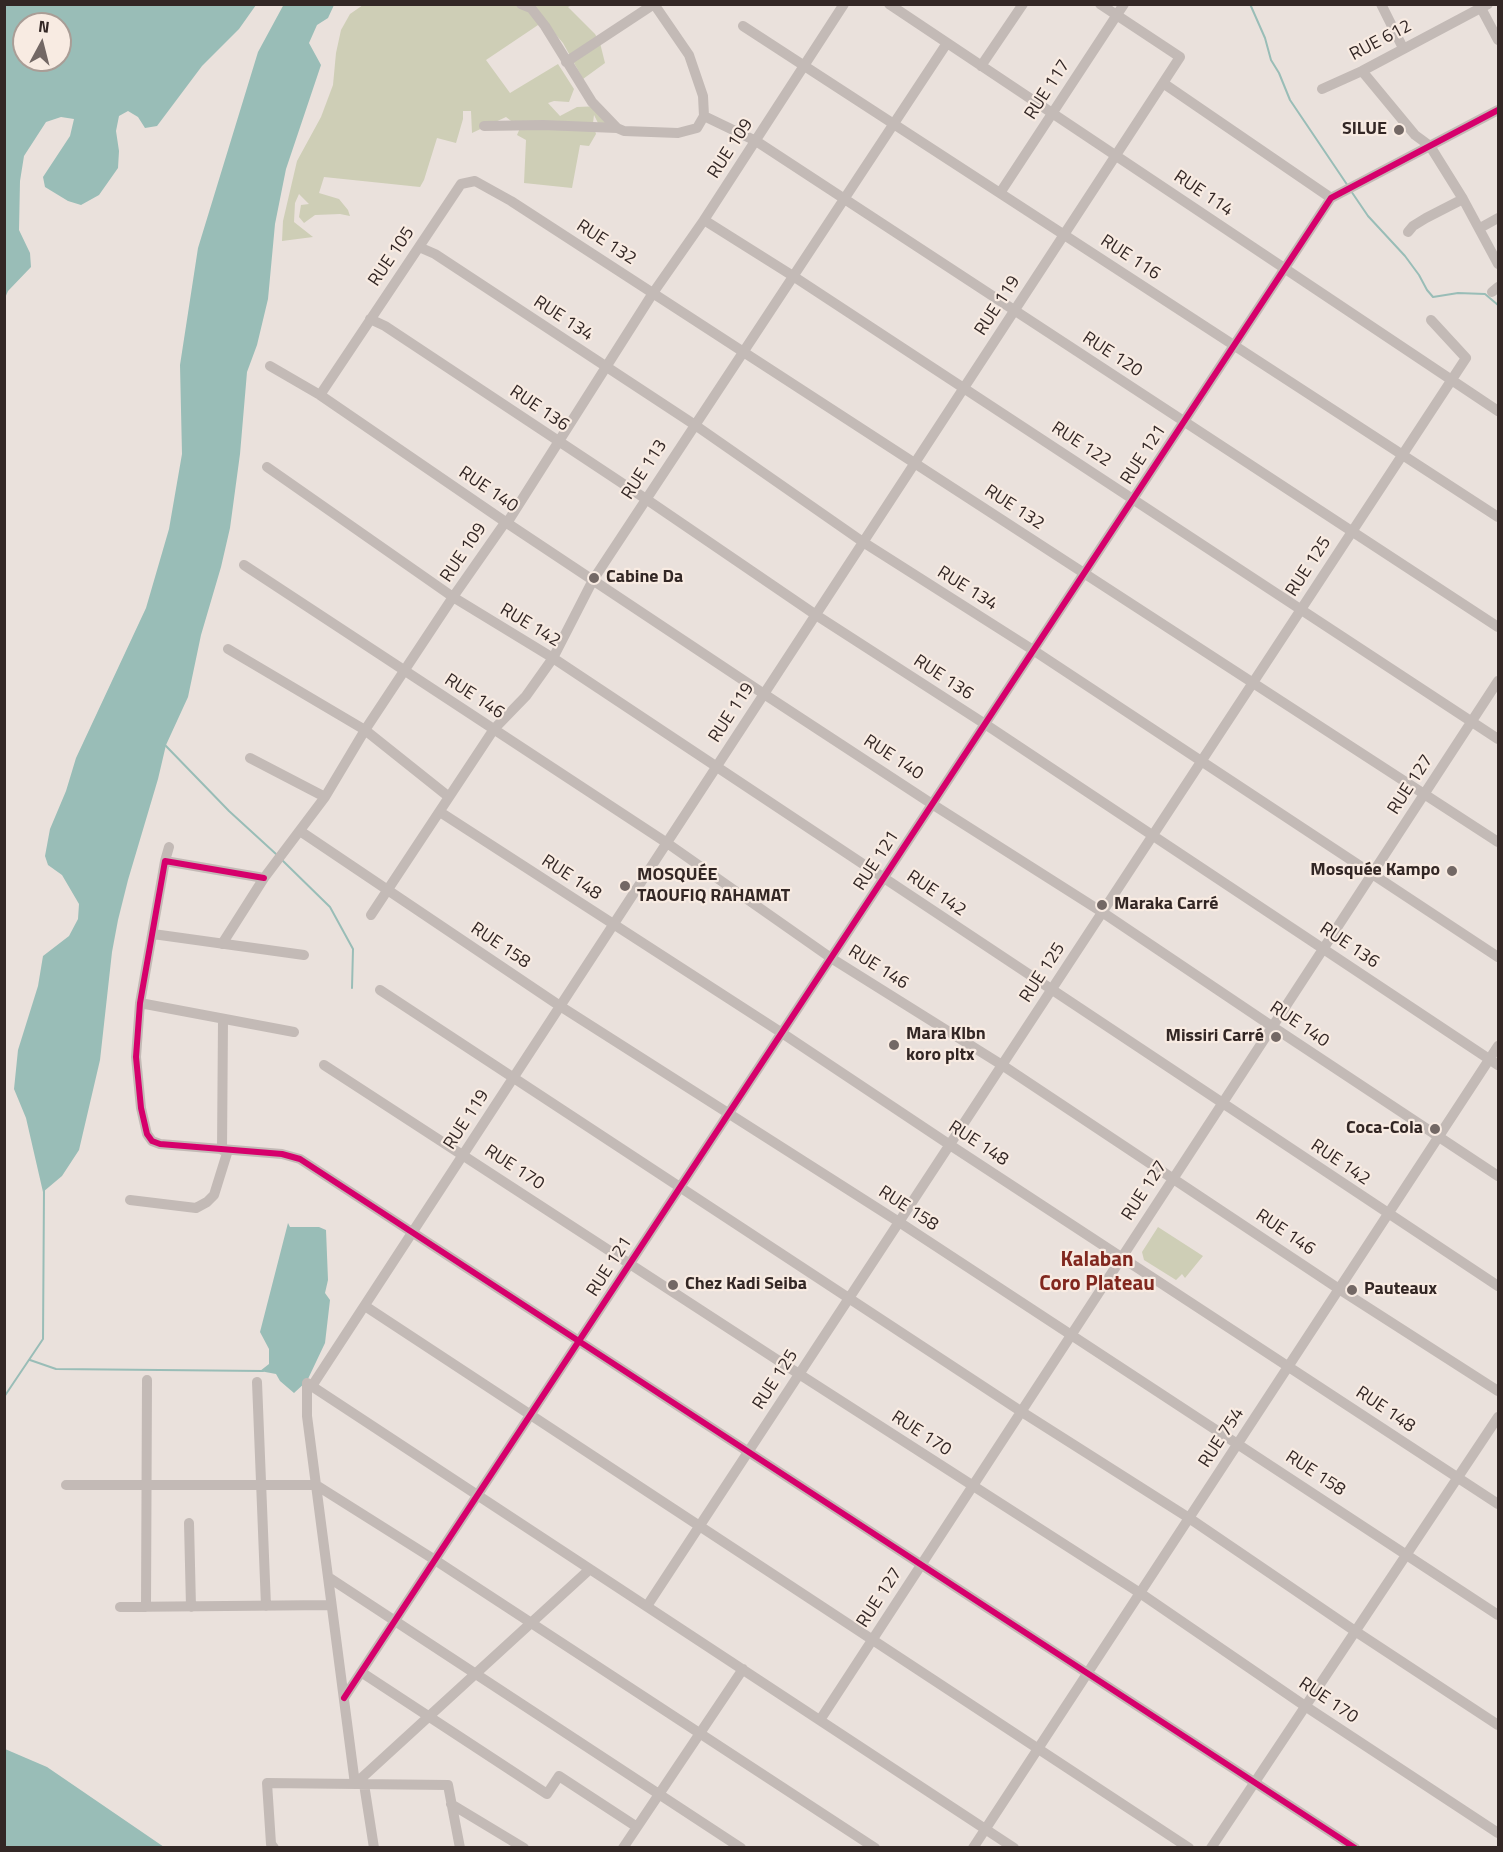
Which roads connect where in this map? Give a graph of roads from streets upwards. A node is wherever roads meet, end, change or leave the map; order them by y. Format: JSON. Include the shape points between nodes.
{"nodes":[{"id":1,"x":521,"y":4,"type":"edge"},
{"id":2,"x":654,"y":4,"type":"edge"},
{"id":3,"x":844,"y":4,"type":"edge"},
{"id":4,"x":889,"y":4,"type":"edge"},
{"id":5,"x":1100,"y":4,"type":"edge"},
{"id":6,"x":1124,"y":4,"type":"edge"},
{"id":7,"x":1381,"y":4,"type":"edge"},
{"id":8,"x":1018,"y":6,"type":"edge"},
{"id":9,"x":1484,"y":6,"type":"edge"},
{"id":10,"x":1117,"y":15,"type":"junction"},
{"id":11,"x":743,"y":26,"type":"dead end"},
{"id":12,"x":1498,"y":40,"type":"edge"},
{"id":13,"x":947,"y":43,"type":"junction"},
{"id":14,"x":1403,"y":48,"type":"junction"},
{"id":15,"x":566,"y":62,"type":"junction"},
{"id":16,"x":805,"y":66,"type":"junction"},
{"id":17,"x":981,"y":66,"type":"junction"},
{"id":18,"x":1362,"y":71,"type":"junction"},
{"id":19,"x":1163,"y":83,"type":"junction"},
{"id":20,"x":1322,"y":89,"type":"dead end"},
{"id":21,"x":1498,"y":110,"type":"edge"},
{"id":22,"x":1052,"y":113,"type":"junction"},
{"id":23,"x":704,"y":116,"type":"junction"},
{"id":24,"x":894,"y":124,"type":"junction"},
{"id":25,"x":484,"y":126,"type":"dead end"},
{"id":26,"x":617,"y":128,"type":"junction"},
{"id":27,"x":756,"y":141,"type":"junction"},
{"id":28,"x":1430,"y":146,"type":"junction"},
{"id":29,"x":1116,"y":156,"type":"junction"},
{"id":30,"x":1000,"y":193,"type":"junction"},
{"id":31,"x":1331,"y":198,"type":"junction"},
{"id":32,"x":844,"y":199,"type":"junction"},
{"id":33,"x":1463,"y":199,"type":"junction"},
{"id":34,"x":511,"y":201,"type":"joint"},
{"id":35,"x":1498,"y":218,"type":"edge"},
{"id":36,"x":704,"y":220,"type":"junction"},
{"id":37,"x":1479,"y":228,"type":"junction"},
{"id":38,"x":1408,"y":232,"type":"dead end"},
{"id":39,"x":1064,"y":235,"type":"junction"},
{"id":40,"x":419,"y":247,"type":"junction"},
{"id":41,"x":1498,"y":264,"type":"edge"},
{"id":42,"x":1285,"y":268,"type":"junction"},
{"id":43,"x":793,"y":276,"type":"junction"},
{"id":44,"x":653,"y":293,"type":"junction"},
{"id":45,"x":1015,"y":310,"type":"junction"},
{"id":46,"x":370,"y":319,"type":"junction"},
{"id":47,"x":1431,"y":320,"type":"dead end"},
{"id":48,"x":1234,"y":345,"type":"junction"},
{"id":49,"x":743,"y":352,"type":"junction"},
{"id":50,"x":270,"y":366,"type":"dead end"},
{"id":51,"x":605,"y":367,"type":"junction"},
{"id":52,"x":1452,"y":380,"type":"junction"},
{"id":53,"x":963,"y":389,"type":"junction"},
{"id":54,"x":320,"y":395,"type":"junction"},
{"id":55,"x":1498,"y":411,"type":"edge"},
{"id":56,"x":1184,"y":422,"type":"junction"},
{"id":57,"x":695,"y":425,"type":"junction"},
{"id":58,"x":559,"y":442,"type":"junction"},
{"id":59,"x":1403,"y":454,"type":"junction"},
{"id":60,"x":915,"y":463,"type":"junction"},
{"id":61,"x":267,"y":467,"type":"dead end"},
{"id":62,"x":646,"y":499,"type":"junction"},
{"id":63,"x":1133,"y":499,"type":"junction"},
{"id":64,"x":1498,"y":516,"type":"edge"},
{"id":65,"x":507,"y":522,"type":"junction"},
{"id":66,"x":1352,"y":532,"type":"junction"},
{"id":67,"x":863,"y":542,"type":"junction"},
{"id":68,"x":244,"y":565,"type":"dead end"},
{"id":69,"x":1084,"y":573,"type":"junction"},
{"id":70,"x":593,"y":580,"type":"junction"},
{"id":71,"x":453,"y":597,"type":"junction"},
{"id":72,"x":1301,"y":610,"type":"junction"},
{"id":73,"x":816,"y":615,"type":"junction"},
{"id":74,"x":1498,"y":627,"type":"edge"},
{"id":75,"x":228,"y":649,"type":"dead end"},
{"id":76,"x":1033,"y":651,"type":"junction"},
{"id":77,"x":553,"y":658,"type":"junction"},
{"id":78,"x":405,"y":672,"type":"junction"},
{"id":79,"x":1498,"y":681,"type":"edge"},
{"id":80,"x":1253,"y":683,"type":"junction"},
{"id":81,"x":764,"y":694,"type":"junction"},
{"id":82,"x":1472,"y":722,"type":"junction"},
{"id":83,"x":985,"y":724,"type":"junction"},
{"id":84,"x":494,"y":729,"type":"junction"},
{"id":85,"x":365,"y":730,"type":"junction"},
{"id":86,"x":1498,"y":739,"type":"edge"},
{"id":87,"x":250,"y":758,"type":"dead end"},
{"id":88,"x":1201,"y":762,"type":"junction"},
{"id":89,"x":717,"y":766,"type":"junction"},
{"id":90,"x":1425,"y":794,"type":"junction"},
{"id":91,"x":325,"y":797,"type":"junction"},
{"id":92,"x":449,"y":797,"type":"junction"},
{"id":93,"x":932,"y":804,"type":"junction"},
{"id":94,"x":440,"y":812,"type":"junction"},
{"id":95,"x":296,"y":835,"type":"junction"},
{"id":96,"x":1153,"y":836,"type":"junction"},
{"id":97,"x":1498,"y":842,"type":"edge"},
{"id":98,"x":667,"y":843,"type":"junction"},
{"id":99,"x":169,"y":847,"type":"dead end"},
{"id":100,"x":165,"y":861,"type":"junction"},
{"id":101,"x":1372,"y":875,"type":"junction"},
{"id":102,"x":264,"y":878,"type":"junction"},
{"id":103,"x":884,"y":878,"type":"junction"},
{"id":104,"x":388,"y":890,"type":"junction"},
{"id":105,"x":1102,"y":912,"type":"junction"},
{"id":106,"x":372,"y":915,"type":"dead end"},
{"id":107,"x":613,"y":925,"type":"junction"},
{"id":108,"x":153,"y":934,"type":"junction"},
{"id":109,"x":222,"y":944,"type":"junction"},
{"id":110,"x":1323,"y":949,"type":"junction"},
{"id":111,"x":304,"y":955,"type":"dead end"},
{"id":112,"x":1498,"y":957,"type":"edge"},
{"id":113,"x":831,"y":958,"type":"junction"},
{"id":114,"x":380,"y":990,"type":"dead end"},
{"id":115,"x":1051,"y":990,"type":"junction"},
{"id":116,"x":140,"y":1003,"type":"junction"},
{"id":117,"x":560,"y":1006,"type":"junction"},
{"id":118,"x":222,"y":1020,"type":"junction"},
{"id":119,"x":1272,"y":1027,"type":"junction"},
{"id":120,"x":294,"y":1032,"type":"dead end"},
{"id":121,"x":782,"y":1033,"type":"junction"},
{"id":122,"x":1498,"y":1046,"type":"edge"},
{"id":123,"x":1494,"y":1062,"type":"edge"},
{"id":124,"x":324,"y":1065,"type":"dead end"},
{"id":125,"x":1002,"y":1065,"type":"junction"},
{"id":126,"x":514,"y":1078,"type":"junction"},
{"id":127,"x":1223,"y":1103,"type":"junction"},
{"id":128,"x":728,"y":1115,"type":"junction"},
{"id":129,"x":1439,"y":1137,"type":"junction"},
{"id":130,"x":950,"y":1145,"type":"junction"},
{"id":131,"x":225,"y":1150,"type":"junction"},
{"id":132,"x":464,"y":1155,"type":"junction"},
{"id":133,"x":1498,"y":1176,"type":"edge"},
{"id":134,"x":1174,"y":1179,"type":"junction"},
{"id":135,"x":680,"y":1188,"type":"junction"},
{"id":136,"x":130,"y":1200,"type":"dead end"},
{"id":137,"x":1389,"y":1213,"type":"junction"},
{"id":138,"x":899,"y":1222,"type":"junction"},
{"id":139,"x":413,"y":1232,"type":"junction"},
{"id":140,"x":1122,"y":1258,"type":"junction"},
{"id":141,"x":630,"y":1264,"type":"junction"},
{"id":142,"x":1498,"y":1286,"type":"edge"},
{"id":143,"x":1339,"y":1289,"type":"junction"},
{"id":144,"x":849,"y":1298,"type":"junction"},
{"id":145,"x":364,"y":1306,"type":"junction"},
{"id":146,"x":1071,"y":1335,"type":"junction"},
{"id":147,"x":579,"y":1341,"type":"junction"},
{"id":148,"x":1289,"y":1366,"type":"junction"},
{"id":149,"x":799,"y":1374,"type":"junction"},
{"id":150,"x":147,"y":1380,"type":"dead end"},
{"id":151,"x":257,"y":1382,"type":"dead end"},
{"id":152,"x":310,"y":1385,"type":"junction"},
{"id":153,"x":1498,"y":1390,"type":"edge"},
{"id":154,"x":1022,"y":1412,"type":"junction"},
{"id":155,"x":531,"y":1415,"type":"junction"},
{"id":156,"x":1498,"y":1417,"type":"edge"},
{"id":157,"x":1238,"y":1443,"type":"junction"},
{"id":158,"x":748,"y":1452,"type":"junction"},
{"id":159,"x":1458,"y":1478,"type":"junction"},
{"id":160,"x":66,"y":1485,"type":"dead end"},
{"id":161,"x":146,"y":1485,"type":"junction"},
{"id":162,"x":260,"y":1485,"type":"junction"},
{"id":163,"x":316,"y":1485,"type":"junction"},
{"id":164,"x":973,"y":1486,"type":"junction"},
{"id":165,"x":478,"y":1495,"type":"junction"},
{"id":166,"x":1498,"y":1504,"type":"edge"},
{"id":167,"x":1189,"y":1518,"type":"junction"},
{"id":168,"x":189,"y":1523,"type":"dead end"},
{"id":169,"x":700,"y":1526,"type":"junction"},
{"id":170,"x":1407,"y":1554,"type":"junction"},
{"id":171,"x":435,"y":1560,"type":"junction"},
{"id":172,"x":921,"y":1565,"type":"junction"},
{"id":173,"x":590,"y":1569,"type":"junction"},
{"id":174,"x":328,"y":1577,"type":"junction"},
{"id":175,"x":1140,"y":1593,"type":"junction"},
{"id":176,"x":332,"y":1605,"type":"junction"},
{"id":177,"x":191,"y":1606,"type":"junction"},
{"id":178,"x":266,"y":1606,"type":"junction"},
{"id":179,"x":647,"y":1606,"type":"junction"},
{"id":180,"x":120,"y":1607,"type":"dead end"},
{"id":181,"x":146,"y":1607,"type":"junction"},
{"id":182,"x":1498,"y":1615,"type":"edge"},
{"id":183,"x":395,"y":1621,"type":"junction"},
{"id":184,"x":531,"y":1623,"type":"junction"},
{"id":185,"x":1355,"y":1631,"type":"junction"},
{"id":186,"x":873,"y":1640,"type":"junction"},
{"id":187,"x":742,"y":1669,"type":"junction"},
{"id":188,"x":362,"y":1672,"type":"junction"},
{"id":189,"x":475,"y":1673,"type":"junction"},
{"id":190,"x":1087,"y":1673,"type":"junction"},
{"id":191,"x":344,"y":1698,"type":"junction"},
{"id":192,"x":1305,"y":1706,"type":"junction"},
{"id":193,"x":428,"y":1716,"type":"junction"},
{"id":194,"x":820,"y":1720,"type":"junction"},
{"id":195,"x":1498,"y":1725,"type":"edge"},
{"id":196,"x":700,"y":1733,"type":"junction"},
{"id":197,"x":1038,"y":1748,"type":"junction"},
{"id":198,"x":1255,"y":1782,"type":"junction"},
{"id":199,"x":359,"y":1784,"type":"junction"},
{"id":200,"x":659,"y":1794,"type":"junction"},
{"id":201,"x":451,"y":1804,"type":"junction"},
{"id":202,"x":637,"y":1827,"type":"junction"},
{"id":203,"x":985,"y":1828,"type":"junction"},
{"id":204,"x":1498,"y":1833,"type":"edge"},
{"id":205,"x":627,"y":1846,"type":"edge"},
{"id":206,"x":274,"y":1848,"type":"edge"},
{"id":207,"x":374,"y":1848,"type":"edge"},
{"id":208,"x":460,"y":1848,"type":"edge"},
{"id":209,"x":525,"y":1848,"type":"edge"},
{"id":210,"x":741,"y":1848,"type":"edge"},
{"id":211,"x":875,"y":1848,"type":"edge"},
{"id":212,"x":973,"y":1848,"type":"edge"},
{"id":213,"x":1014,"y":1848,"type":"edge"},
{"id":214,"x":1189,"y":1848,"type":"edge"},
{"id":215,"x":1211,"y":1848,"type":"edge"},
{"id":216,"x":1354,"y":1848,"type":"edge"}],
"edges":[{"from":1,"to":15,"type":"street","via":[[531,8],[545,26]]},
{"from":2,"to":15,"type":"street"},
{"from":2,"to":23,"type":"street","via":[[689,55],[703,96]]},
{"from":3,"to":16,"type":"street","name":"RUE 109"},
{"from":4,"to":13,"type":"street","name":"RUE 114"},
{"from":5,"to":10,"type":"street"},
{"from":6,"to":10,"type":"street","name":"RUE 117"},
{"from":7,"to":14,"type":"street"},
{"from":8,"to":17,"type":"street"},
{"from":9,"to":12,"type":"street"},
{"from":9,"to":14,"type":"street","name":"RUE 612"},
{"from":10,"to":19,"type":"street","name":"RUE 119","via":[[1180,57]]},
{"from":10,"to":22,"type":"street","name":"RUE 117"},
{"from":11,"to":16,"type":"street","name":"RUE 116"},
{"from":13,"to":17,"type":"street","name":"RUE 114"},
{"from":13,"to":24,"type":"street","name":"RUE 113"},
{"from":14,"to":18,"type":"street","name":"RUE 612"},
{"from":15,"to":26,"type":"street","via":[[592,102]]},
{"from":16,"to":24,"type":"street","name":"RUE 116"},
{"from":16,"to":27,"type":"street","name":"RUE 109"},
{"from":17,"to":22,"type":"street","name":"RUE 114"},
{"from":18,"to":20,"type":"street","name":"RUE 612"},
{"from":18,"to":28,"type":"street","via":[[1415,135]]},
{"from":19,"to":29,"type":"street","name":"RUE 119"},
{"from":19,"to":31,"type":"street"},
{"from":21,"to":28,"type":"street","name":"RUE 121"},
{"from":22,"to":29,"type":"street","name":"RUE 114"},
{"from":22,"to":30,"type":"street","name":"RUE 117"},
{"from":23,"to":26,"type":"street","via":[[697,128],[678,133]]},
{"from":23,"to":27,"type":"street","name":"RUE 120"},
{"from":24,"to":30,"type":"street","name":"RUE 116"},
{"from":24,"to":32,"type":"street","name":"RUE 113"},
{"from":25,"to":26,"type":"street"},
{"from":27,"to":32,"type":"street","name":"RUE 120"},
{"from":27,"to":36,"type":"street","name":"RUE 109"},
{"from":28,"to":31,"type":"street","name":"RUE 121"},
{"from":28,"to":33,"type":"street"},
{"from":29,"to":39,"type":"street","name":"RUE 119"},
{"from":29,"to":42,"type":"street","name":"RUE 114"},
{"from":30,"to":39,"type":"street","name":"RUE 116"},
{"from":31,"to":42,"type":"street","name":"RUE 121"},
{"from":32,"to":43,"type":"street","name":"RUE 113"},
{"from":32,"to":45,"type":"street","name":"RUE 120"},
{"from":33,"to":37,"type":"street"},
{"from":33,"to":38,"type":"street"},
{"from":34,"to":40,"type":"street","name":"RUE 105","via":[[475,181],[461,184]]},
{"from":34,"to":44,"type":"street","name":"RUE 132"},
{"from":35,"to":37,"type":"street"},
{"from":36,"to":43,"type":"street","name":"RUE 122"},
{"from":36,"to":44,"type":"street","name":"RUE 109"},
{"from":37,"to":41,"type":"street"},
{"from":39,"to":45,"type":"street","name":"RUE 119"},
{"from":39,"to":48,"type":"street","name":"RUE 116"},
{"from":40,"to":46,"type":"street","name":"RUE 105"},
{"from":40,"to":51,"type":"street","name":"RUE 134"},
{"from":42,"to":48,"type":"street","name":"RUE 121"},
{"from":42,"to":52,"type":"street","name":"RUE 114"},
{"from":43,"to":49,"type":"street","name":"RUE 113"},
{"from":43,"to":53,"type":"street","name":"RUE 122"},
{"from":44,"to":49,"type":"street","name":"RUE 132"},
{"from":44,"to":51,"type":"street","name":"RUE 109"},
{"from":45,"to":53,"type":"street","name":"RUE 119"},
{"from":45,"to":56,"type":"street","name":"RUE 120"},
{"from":46,"to":54,"type":"street","name":"RUE 105"},
{"from":46,"to":58,"type":"street","name":"RUE 136"},
{"from":47,"to":52,"type":"street","name":"RUE 125","via":[[1466,358]]},
{"from":48,"to":56,"type":"street","name":"RUE 121"},
{"from":48,"to":59,"type":"street","name":"RUE 116"},
{"from":49,"to":57,"type":"street","name":"RUE 113"},
{"from":49,"to":60,"type":"street","name":"RUE 132"},
{"from":50,"to":54,"type":"street","name":"RUE 140"},
{"from":51,"to":57,"type":"street","name":"RUE 134"},
{"from":51,"to":58,"type":"street","name":"RUE 109"},
{"from":52,"to":55,"type":"street","name":"RUE 114"},
{"from":52,"to":59,"type":"street","name":"RUE 125"},
{"from":53,"to":60,"type":"street","name":"RUE 119"},
{"from":53,"to":63,"type":"street","name":"RUE 122"},
{"from":54,"to":65,"type":"street","name":"RUE 140"},
{"from":56,"to":63,"type":"street","name":"RUE 121"},
{"from":56,"to":66,"type":"street","name":"RUE 120"},
{"from":57,"to":62,"type":"street","name":"RUE 113"},
{"from":57,"to":67,"type":"street","name":"RUE 134"},
{"from":58,"to":62,"type":"street","name":"RUE 136"},
{"from":58,"to":65,"type":"street","name":"RUE 109"},
{"from":59,"to":64,"type":"street","name":"RUE 116"},
{"from":59,"to":66,"type":"street","name":"RUE 125"},
{"from":60,"to":67,"type":"street","name":"RUE 119"},
{"from":60,"to":69,"type":"street","name":"RUE 132"},
{"from":61,"to":71,"type":"street","name":"RUE 142"},
{"from":62,"to":70,"type":"street","name":"RUE 113"},
{"from":62,"to":73,"type":"street","name":"RUE 136"},
{"from":63,"to":69,"type":"street","name":"RUE 121"},
{"from":63,"to":72,"type":"street","name":"RUE 122"},
{"from":65,"to":70,"type":"street","name":"RUE 140"},
{"from":65,"to":71,"type":"street","name":"RUE 109"},
{"from":66,"to":72,"type":"street","name":"RUE 125"},
{"from":66,"to":74,"type":"street","name":"RUE 120"},
{"from":67,"to":73,"type":"street","name":"RUE 119"},
{"from":67,"to":76,"type":"street","name":"RUE 134"},
{"from":68,"to":78,"type":"street","name":"RUE 146"},
{"from":69,"to":76,"type":"street","name":"RUE 121"},
{"from":69,"to":80,"type":"street","name":"RUE 132"},
{"from":70,"to":77,"type":"street","name":"RUE 113"},
{"from":70,"to":81,"type":"street","name":"RUE 140"},
{"from":71,"to":77,"type":"street","name":"RUE 142"},
{"from":71,"to":78,"type":"street","name":"RUE 109"},
{"from":72,"to":80,"type":"street","name":"RUE 125"},
{"from":72,"to":82,"type":"street","name":"RUE 122"},
{"from":73,"to":81,"type":"street","name":"RUE 119"},
{"from":73,"to":83,"type":"street","name":"RUE 136"},
{"from":75,"to":85,"type":"street"},
{"from":76,"to":83,"type":"street","name":"RUE 121"},
{"from":76,"to":88,"type":"street","name":"RUE 134"},
{"from":77,"to":84,"type":"street","name":"RUE 113","via":[[526,696]]},
{"from":77,"to":89,"type":"street","name":"RUE 142"},
{"from":78,"to":84,"type":"street","name":"RUE 146"},
{"from":78,"to":85,"type":"street","name":"RUE 109"},
{"from":79,"to":82,"type":"street","name":"RUE 127"},
{"from":80,"to":88,"type":"street","name":"RUE 125"},
{"from":80,"to":90,"type":"street","name":"RUE 132"},
{"from":81,"to":89,"type":"street","name":"RUE 119"},
{"from":81,"to":93,"type":"street","name":"RUE 140"},
{"from":82,"to":86,"type":"street","name":"RUE 122"},
{"from":82,"to":90,"type":"street","name":"RUE 127"},
{"from":83,"to":93,"type":"street","name":"RUE 121"},
{"from":83,"to":96,"type":"street","name":"RUE 136"},
{"from":84,"to":92,"type":"street","name":"RUE 113"},
{"from":84,"to":98,"type":"street","name":"RUE 146"},
{"from":85,"to":91,"type":"street","name":"RUE 109"},
{"from":85,"to":92,"type":"street"},
{"from":87,"to":91,"type":"street"},
{"from":88,"to":96,"type":"street","name":"RUE 125"},
{"from":88,"to":101,"type":"street","name":"RUE 134"},
{"from":89,"to":98,"type":"street","name":"RUE 119"},
{"from":89,"to":103,"type":"street","name":"RUE 142"},
{"from":90,"to":97,"type":"street","name":"RUE 132"},
{"from":90,"to":101,"type":"street","name":"RUE 127"},
{"from":91,"to":95,"type":"street","name":"RUE 109"},
{"from":92,"to":94,"type":"street","name":"RUE 113"},
{"from":93,"to":103,"type":"street","name":"RUE 121"},
{"from":93,"to":105,"type":"street","name":"RUE 140"},
{"from":94,"to":104,"type":"street","name":"RUE 113"},
{"from":94,"to":107,"type":"street","name":"RUE 148"},
{"from":95,"to":102,"type":"street","name":"RUE 109"},
{"from":95,"to":104,"type":"street","name":"RUE 158"},
{"from":96,"to":105,"type":"street","name":"RUE 125"},
{"from":96,"to":110,"type":"street","name":"RUE 136"},
{"from":98,"to":107,"type":"street","name":"RUE 119"},
{"from":98,"to":113,"type":"street","name":"RUE 146"},
{"from":99,"to":100,"type":"street"},
{"from":100,"to":102,"type":"street"},
{"from":100,"to":108,"type":"street"},
{"from":101,"to":110,"type":"street","name":"RUE 127"},
{"from":101,"to":112,"type":"street","name":"RUE 134"},
{"from":102,"to":109,"type":"street","name":"RUE 109"},
{"from":103,"to":113,"type":"street","name":"RUE 121"},
{"from":103,"to":115,"type":"street","name":"RUE 142"},
{"from":104,"to":106,"type":"street","name":"RUE 113"},
{"from":104,"to":117,"type":"street","name":"RUE 158"},
{"from":105,"to":115,"type":"street","name":"RUE 125"},
{"from":105,"to":119,"type":"street","name":"RUE 140"},
{"from":107,"to":117,"type":"street","name":"RUE 119"},
{"from":107,"to":121,"type":"street","name":"RUE 148"},
{"from":108,"to":109,"type":"street"},
{"from":108,"to":116,"type":"street"},
{"from":109,"to":111,"type":"street"},
{"from":110,"to":119,"type":"street","name":"RUE 127"},
{"from":110,"to":123,"type":"street","name":"RUE 136"},
{"from":113,"to":121,"type":"street","name":"RUE 121"},
{"from":113,"to":125,"type":"street","name":"RUE 146"},
{"from":114,"to":126,"type":"street"},
{"from":115,"to":125,"type":"street","name":"RUE 125"},
{"from":115,"to":127,"type":"street","name":"RUE 142"},
{"from":116,"to":118,"type":"street"},
{"from":116,"to":131,"type":"street","via":[[136,1071],[147,1134],[160,1144]]},
{"from":117,"to":126,"type":"street","name":"RUE 119"},
{"from":117,"to":128,"type":"street","name":"RUE 158"},
{"from":118,"to":120,"type":"street"},
{"from":118,"to":131,"type":"street"},
{"from":119,"to":127,"type":"street","name":"RUE 127"},
{"from":119,"to":129,"type":"street","name":"RUE 140"},
{"from":121,"to":128,"type":"street","name":"RUE 121"},
{"from":121,"to":130,"type":"street","name":"RUE 148"},
{"from":122,"to":123,"type":"street","name":"RUE 754"},
{"from":123,"to":129,"type":"street","name":"RUE 754"},
{"from":124,"to":132,"type":"street","name":"RUE 170"},
{"from":125,"to":130,"type":"street","name":"RUE 125"},
{"from":125,"to":134,"type":"street","name":"RUE 146"},
{"from":126,"to":132,"type":"street","name":"RUE 119"},
{"from":126,"to":135,"type":"street"},
{"from":127,"to":134,"type":"street","name":"RUE 127"},
{"from":127,"to":137,"type":"street","name":"RUE 142"},
{"from":128,"to":135,"type":"street","name":"RUE 121"},
{"from":128,"to":138,"type":"street","name":"RUE 158"},
{"from":129,"to":133,"type":"street","name":"RUE 140"},
{"from":129,"to":137,"type":"street","name":"RUE 754"},
{"from":130,"to":138,"type":"street","name":"RUE 125"},
{"from":130,"to":140,"type":"street","name":"RUE 148"},
{"from":131,"to":136,"type":"street","via":[[214,1195],[196,1208]]},
{"from":131,"to":139,"type":"street","via":[[300,1159]]},
{"from":132,"to":139,"type":"street","name":"RUE 119"},
{"from":132,"to":141,"type":"street","name":"RUE 170"},
{"from":134,"to":140,"type":"street","name":"RUE 127"},
{"from":134,"to":143,"type":"street","name":"RUE 146"},
{"from":135,"to":141,"type":"street","name":"RUE 121"},
{"from":135,"to":144,"type":"street"},
{"from":137,"to":142,"type":"street","name":"RUE 142"},
{"from":137,"to":143,"type":"street","name":"RUE 754"},
{"from":138,"to":144,"type":"street","name":"RUE 125"},
{"from":138,"to":146,"type":"street","name":"RUE 158"},
{"from":139,"to":145,"type":"street","name":"RUE 119"},
{"from":139,"to":147,"type":"street"},
{"from":140,"to":146,"type":"street","name":"RUE 127"},
{"from":140,"to":148,"type":"street","name":"RUE 148"},
{"from":141,"to":147,"type":"street","name":"RUE 121"},
{"from":141,"to":149,"type":"street","name":"RUE 170"},
{"from":143,"to":148,"type":"street","name":"RUE 754"},
{"from":143,"to":153,"type":"street","name":"RUE 146"},
{"from":144,"to":149,"type":"street","name":"RUE 125"},
{"from":144,"to":154,"type":"street"},
{"from":145,"to":152,"type":"street","name":"RUE 119"},
{"from":145,"to":155,"type":"street"},
{"from":146,"to":154,"type":"street","name":"RUE 127"},
{"from":146,"to":157,"type":"street","name":"RUE 158"},
{"from":147,"to":155,"type":"street","name":"RUE 121"},
{"from":147,"to":158,"type":"street"},
{"from":148,"to":157,"type":"street","name":"RUE 754"},
{"from":148,"to":159,"type":"street","name":"RUE 148"},
{"from":149,"to":158,"type":"street","name":"RUE 125"},
{"from":149,"to":164,"type":"street","name":"RUE 170"},
{"from":150,"to":161,"type":"street"},
{"from":151,"to":162,"type":"street"},
{"from":152,"to":163,"type":"street","via":[[307,1416]]},
{"from":152,"to":165,"type":"street"},
{"from":154,"to":164,"type":"street","name":"RUE 127"},
{"from":154,"to":167,"type":"street"},
{"from":155,"to":165,"type":"street","name":"RUE 121"},
{"from":155,"to":169,"type":"street"},
{"from":156,"to":159,"type":"street"},
{"from":157,"to":167,"type":"street","name":"RUE 754"},
{"from":157,"to":170,"type":"street","name":"RUE 158"},
{"from":158,"to":169,"type":"street","name":"RUE 125"},
{"from":158,"to":172,"type":"street"},
{"from":159,"to":166,"type":"street","name":"RUE 148"},
{"from":159,"to":170,"type":"street"},
{"from":160,"to":161,"type":"street"},
{"from":161,"to":162,"type":"street"},
{"from":161,"to":181,"type":"street"},
{"from":162,"to":163,"type":"street"},
{"from":162,"to":178,"type":"street"},
{"from":163,"to":171,"type":"street"},
{"from":163,"to":174,"type":"street"},
{"from":164,"to":172,"type":"street","name":"RUE 127"},
{"from":164,"to":175,"type":"street","name":"RUE 170"},
{"from":165,"to":171,"type":"street","name":"RUE 121"},
{"from":165,"to":173,"type":"street"},
{"from":167,"to":175,"type":"street","name":"RUE 754"},
{"from":167,"to":185,"type":"street"},
{"from":168,"to":177,"type":"street"},
{"from":169,"to":179,"type":"street","name":"RUE 125"},
{"from":169,"to":186,"type":"street"},
{"from":170,"to":182,"type":"street","name":"RUE 158"},
{"from":170,"to":185,"type":"street"},
{"from":171,"to":183,"type":"street","name":"RUE 121"},
{"from":171,"to":184,"type":"street"},
{"from":172,"to":186,"type":"street","name":"RUE 127"},
{"from":172,"to":190,"type":"street"},
{"from":173,"to":179,"type":"street"},
{"from":173,"to":184,"type":"street"},
{"from":174,"to":176,"type":"street"},
{"from":174,"to":183,"type":"street"},
{"from":175,"to":190,"type":"street","name":"RUE 754"},
{"from":175,"to":192,"type":"street","name":"RUE 170"},
{"from":176,"to":178,"type":"street"},
{"from":176,"to":191,"type":"street"},
{"from":177,"to":178,"type":"street"},
{"from":177,"to":181,"type":"street"},
{"from":179,"to":187,"type":"street"},
{"from":180,"to":181,"type":"street"},
{"from":183,"to":188,"type":"street","name":"RUE 121"},
{"from":183,"to":189,"type":"street"},
{"from":184,"to":189,"type":"street"},
{"from":184,"to":196,"type":"street"},
{"from":185,"to":192,"type":"street"},
{"from":185,"to":195,"type":"street"},
{"from":186,"to":194,"type":"street","name":"RUE 127"},
{"from":186,"to":197,"type":"street"},
{"from":187,"to":194,"type":"street"},
{"from":187,"to":196,"type":"street"},
{"from":188,"to":191,"type":"street","name":"RUE 121"},
{"from":188,"to":193,"type":"street"},
{"from":189,"to":193,"type":"street"},
{"from":189,"to":200,"type":"street"},
{"from":190,"to":197,"type":"street","name":"RUE 754"},
{"from":190,"to":198,"type":"street"},
{"from":191,"to":199,"type":"street"},
{"from":192,"to":198,"type":"street"},
{"from":192,"to":204,"type":"street","name":"RUE 170"},
{"from":193,"to":199,"type":"street"},
{"from":193,"to":202,"type":"street","via":[[547,1794],[559,1776]]},
{"from":194,"to":203,"type":"street"},
{"from":196,"to":200,"type":"street"},
{"from":196,"to":211,"type":"street"},
{"from":197,"to":203,"type":"street","name":"RUE 754"},
{"from":197,"to":214,"type":"street"},
{"from":198,"to":215,"type":"street"},
{"from":198,"to":216,"type":"street"},
{"from":199,"to":201,"type":"street","via":[[448,1785]]},
{"from":199,"to":206,"type":"street","via":[[267,1783]]},
{"from":199,"to":207,"type":"street"},
{"from":200,"to":202,"type":"street"},
{"from":200,"to":210,"type":"street"},
{"from":201,"to":208,"type":"street"},
{"from":201,"to":209,"type":"street"},
{"from":202,"to":205,"type":"street"},
{"from":203,"to":212,"type":"street","name":"RUE 754"},
{"from":203,"to":213,"type":"street"}]}
